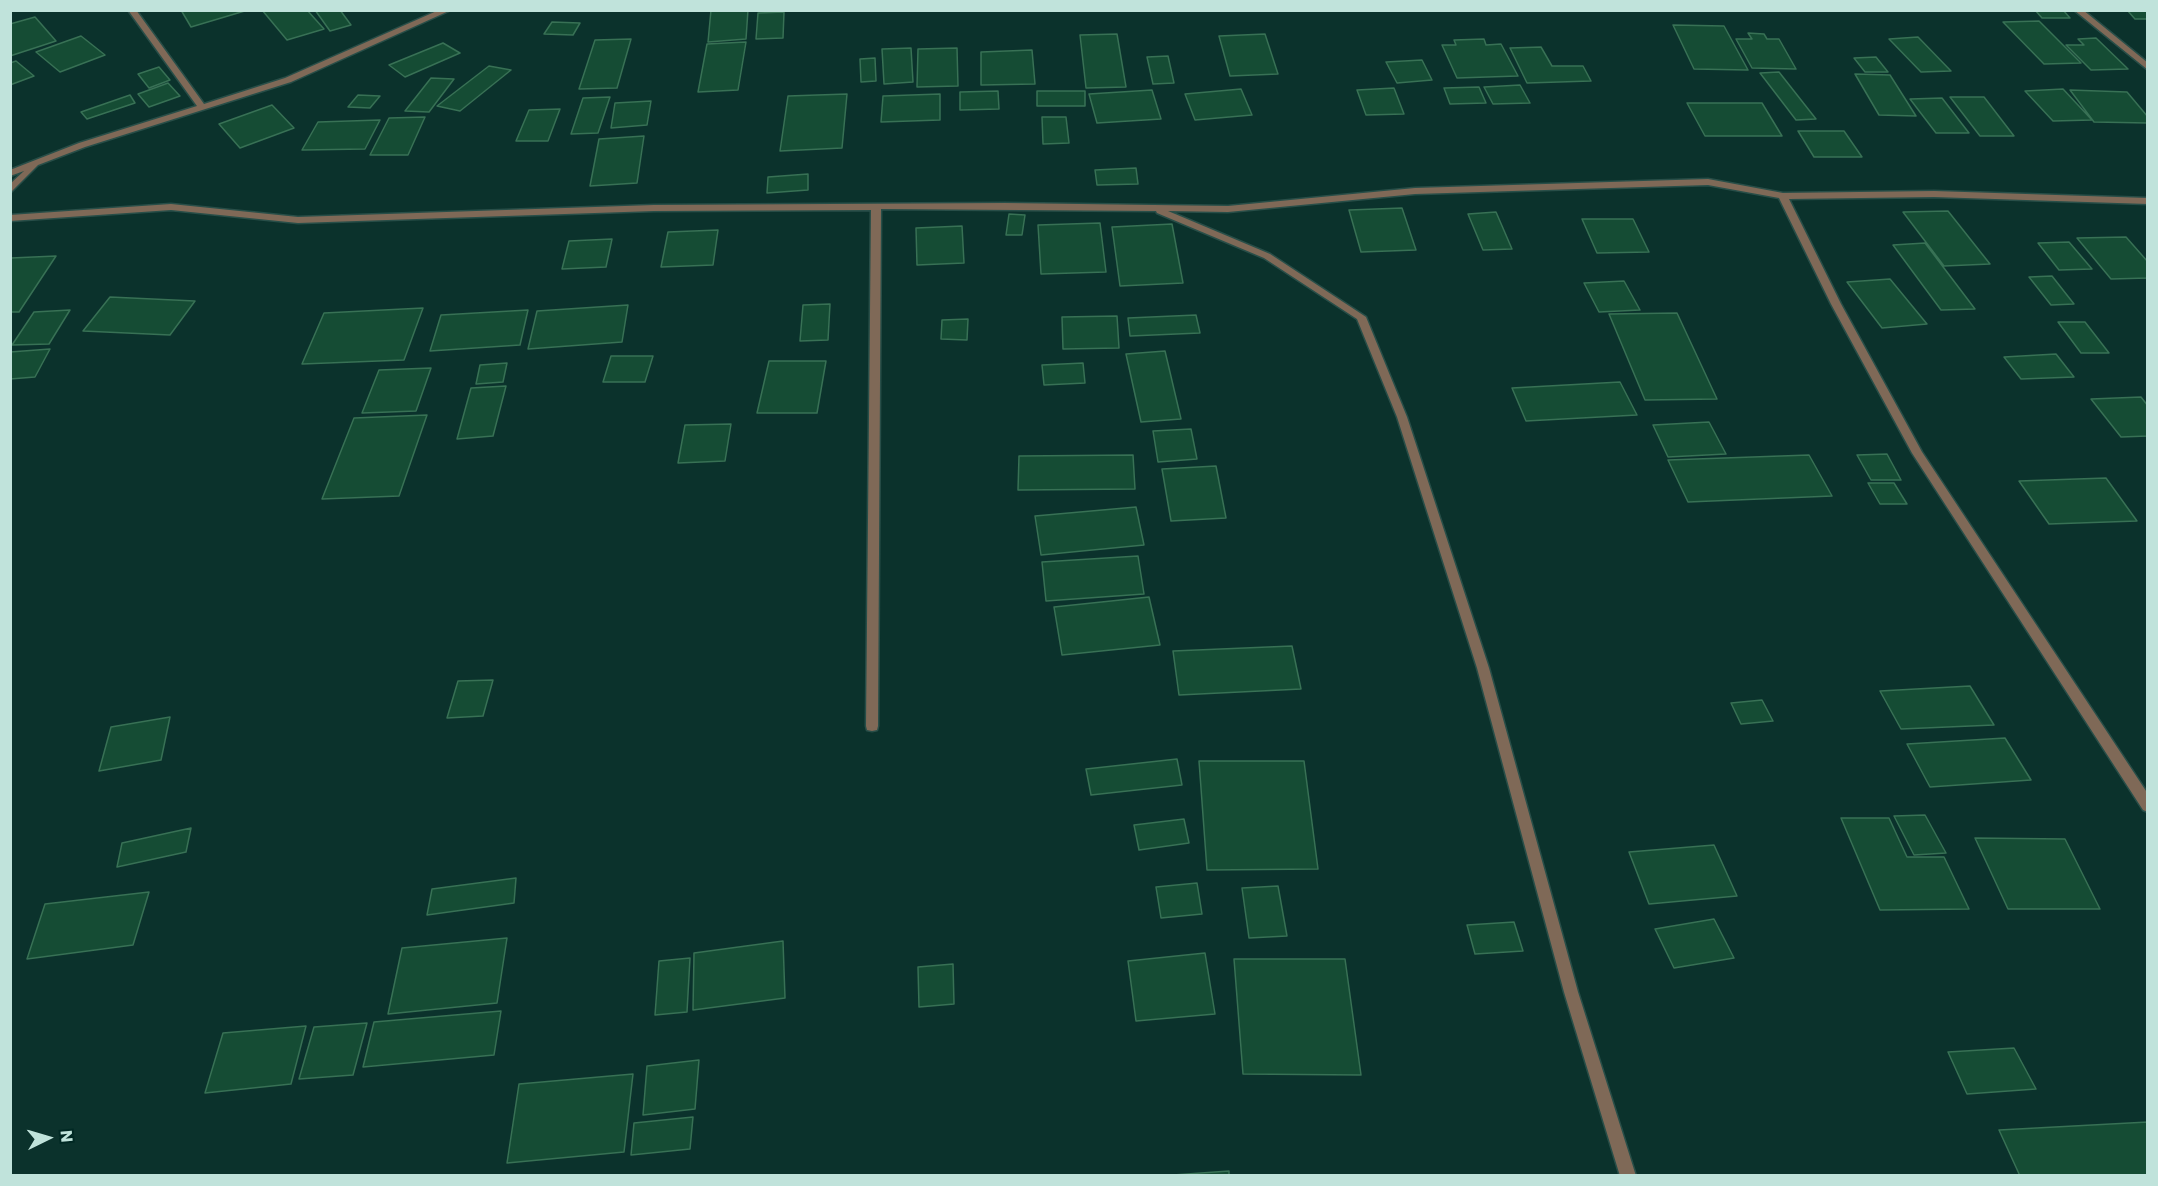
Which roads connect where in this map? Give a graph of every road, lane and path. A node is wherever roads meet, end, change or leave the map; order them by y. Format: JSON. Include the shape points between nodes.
{"nodes":[{"id":1,"x":132,"y":10,"type":"edge"},
{"id":2,"x":447,"y":10,"type":"edge"},
{"id":3,"x":2078,"y":10,"type":"edge"},
{"id":4,"x":2148,"y":68,"type":"edge"},
{"id":5,"x":201,"y":106,"type":"junction"},
{"id":6,"x":37,"y":163,"type":"junction"},
{"id":7,"x":10,"y":173,"type":"edge"},
{"id":8,"x":10,"y":190,"type":"edge"},
{"id":9,"x":1783,"y":196,"type":"junction"},
{"id":10,"x":2148,"y":201,"type":"edge"},
{"id":11,"x":876,"y":207,"type":"junction"},
{"id":12,"x":1154,"y":208,"type":"junction"},
{"id":13,"x":10,"y":218,"type":"edge"},
{"id":14,"x":872,"y":726,"type":"dead end"},
{"id":15,"x":2148,"y":806,"type":"edge"},
{"id":16,"x":1628,"y":1176,"type":"edge"}],
"edges":[{"from":1,"to":5,"type":"street"},
{"from":2,"to":5,"type":"street","via":[[288,80]]},
{"from":3,"to":4,"type":"street"},
{"from":5,"to":6,"type":"street"},
{"from":6,"to":7,"type":"street"},
{"from":6,"to":8,"type":"street"},
{"from":9,"to":10,"type":"street","via":[[1934,194]]},
{"from":9,"to":12,"type":"street","via":[[1708,182],[1415,191],[1228,209]]},
{"from":9,"to":15,"type":"street","via":[[1917,453]]},
{"from":11,"to":12,"type":"street"},
{"from":11,"to":13,"type":"street","via":[[654,208],[298,220],[171,207]]},
{"from":11,"to":14,"type":"street"},
{"from":12,"to":16,"type":"street","via":[[1267,256],[1362,317],[1402,417],[1483,668],[1572,992]]}]}
